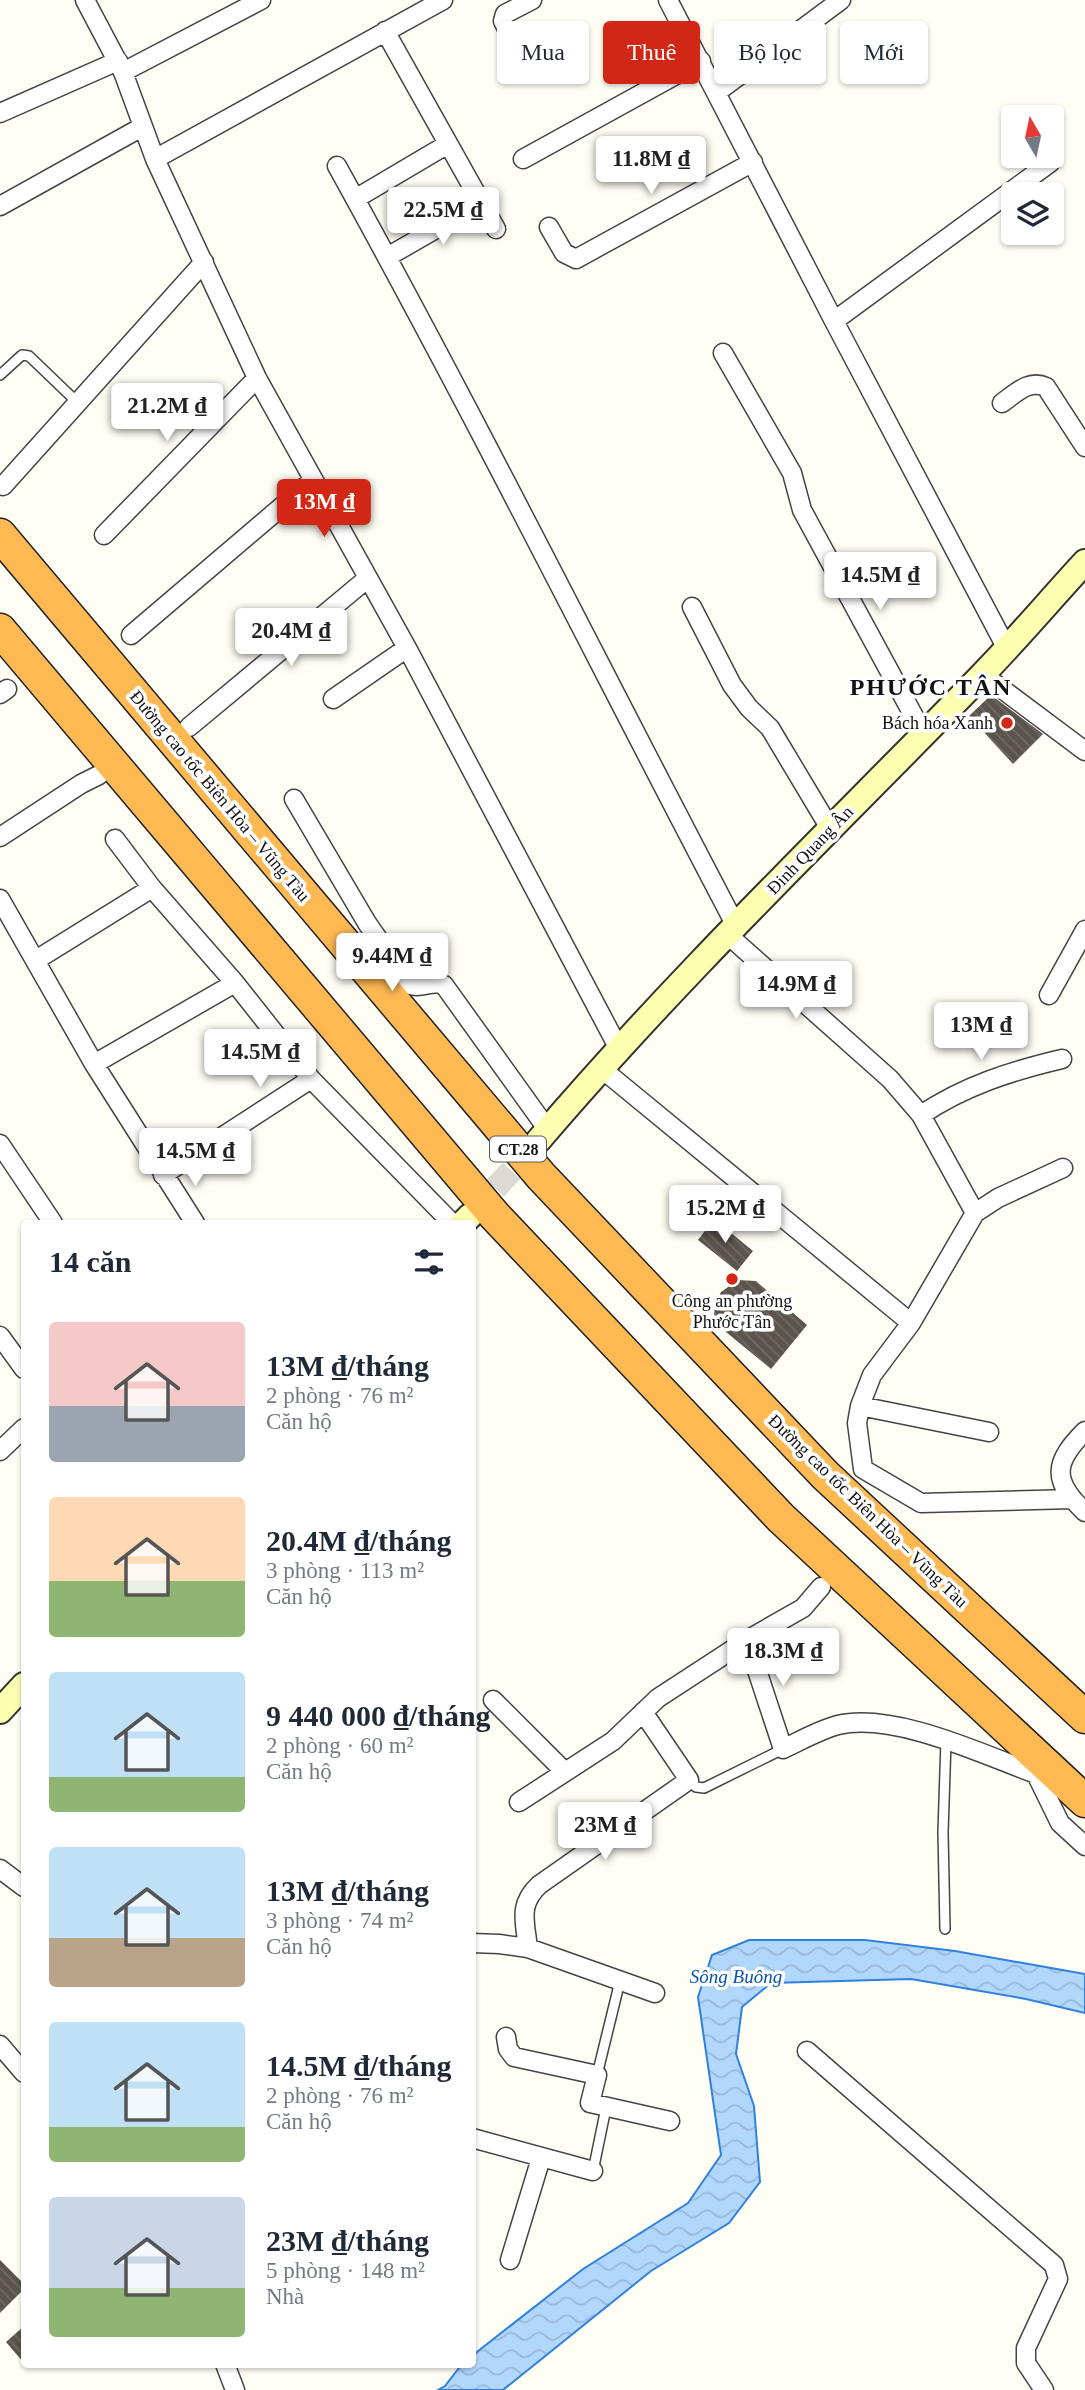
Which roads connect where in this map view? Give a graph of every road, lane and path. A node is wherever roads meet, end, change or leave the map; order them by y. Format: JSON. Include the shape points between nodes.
{"nodes":[{"id":1,"x":85,"y":0,"type":"edge"},
{"id":2,"x":261,"y":0,"type":"edge"},
{"id":3,"x":443,"y":0,"type":"edge"},
{"id":4,"x":532,"y":0,"type":"edge"},
{"id":5,"x":668,"y":0,"type":"edge"},
{"id":6,"x":841,"y":0,"type":"edge"},
{"id":7,"x":504,"y":21,"type":"edge"},
{"id":8,"x":386,"y":31,"type":"junction"},
{"id":9,"x":701,"y":61,"type":"junction"},
{"id":10,"x":120,"y":66,"type":"junction"},
{"id":11,"x":717,"y":92,"type":"junction"},
{"id":12,"x":0,"y":113,"type":"edge"},
{"id":13,"x":142,"y":127,"type":"junction"},
{"id":14,"x":448,"y":144,"type":"junction"},
{"id":15,"x":155,"y":159,"type":"junction"},
{"id":16,"x":523,"y":159,"type":"dead end"},
{"id":17,"x":753,"y":162,"type":"junction"},
{"id":18,"x":337,"y":166,"type":"dead end"},
{"id":19,"x":1043,"y":168,"type":"edge"},
{"id":20,"x":355,"y":199,"type":"junction"},
{"id":21,"x":481,"y":203,"type":"junction"},
{"id":22,"x":0,"y":206,"type":"edge"},
{"id":23,"x":549,"y":227,"type":"dead end"},
{"id":24,"x":496,"y":229,"type":"dead end"},
{"id":25,"x":387,"y":257,"type":"junction"},
{"id":26,"x":204,"y":262,"type":"junction"},
{"id":27,"x":834,"y":321,"type":"junction"},
{"id":28,"x":723,"y":353,"type":"dead end"},
{"id":29,"x":0,"y":375,"type":"edge"},
{"id":30,"x":257,"y":378,"type":"junction"},
{"id":31,"x":78,"y":403,"type":"junction"},
{"id":32,"x":1002,"y":403,"type":"dead end"},
{"id":33,"x":1085,"y":447,"type":"edge"},
{"id":34,"x":313,"y":480,"type":"junction"},
{"id":35,"x":3,"y":486,"type":"dead end"},
{"id":36,"x":104,"y":535,"type":"dead end"},
{"id":37,"x":0,"y":536,"type":"edge"},
{"id":38,"x":1081,"y":572,"type":"edge"},
{"id":39,"x":368,"y":578,"type":"junction"},
{"id":40,"x":692,"y":607,"type":"dead end"},
{"id":41,"x":0,"y":630,"type":"edge"},
{"id":42,"x":131,"y":635,"type":"dead end"},
{"id":43,"x":1006,"y":647,"type":"junction"},
{"id":44,"x":407,"y":648,"type":"junction"},
{"id":45,"x":982,"y":674,"type":"junction"},
{"id":46,"x":333,"y":699,"type":"dead end"},
{"id":47,"x":189,"y":727,"type":"dead end"},
{"id":48,"x":923,"y":733,"type":"junction"},
{"id":49,"x":1085,"y":751,"type":"edge"},
{"id":50,"x":99,"y":775,"type":"dead end"},
{"id":51,"x":295,"y":799,"type":"dead end"},
{"id":52,"x":831,"y":830,"type":"junction"},
{"id":53,"x":0,"y":837,"type":"edge"},
{"id":54,"x":115,"y":839,"type":"dead end"},
{"id":55,"x":152,"y":888,"type":"junction"},
{"id":56,"x":0,"y":898,"type":"edge"},
{"id":57,"x":732,"y":930,"type":"junction"},
{"id":58,"x":1085,"y":930,"type":"edge"},
{"id":59,"x":36,"y":960,"type":"junction"},
{"id":60,"x":235,"y":983,"type":"junction"},
{"id":61,"x":1049,"y":995,"type":"dead end"},
{"id":62,"x":619,"y":1049,"type":"junction"},
{"id":63,"x":1062,"y":1059,"type":"dead end"},
{"id":64,"x":94,"y":1064,"type":"junction"},
{"id":65,"x":602,"y":1069,"type":"junction"},
{"id":66,"x":311,"y":1079,"type":"junction"},
{"id":67,"x":921,"y":1115,"type":"junction"},
{"id":68,"x":543,"y":1135,"type":"joint"},
{"id":69,"x":0,"y":1144,"type":"edge"},
{"id":70,"x":1063,"y":1168,"type":"dead end"},
{"id":71,"x":163,"y":1175,"type":"junction"},
{"id":72,"x":975,"y":1213,"type":"junction"},
{"id":73,"x":51,"y":1220,"type":"edge"},
{"id":74,"x":193,"y":1220,"type":"edge"},
{"id":75,"x":461,"y":1220,"type":"edge"},
{"id":76,"x":911,"y":1324,"type":"junction"},
{"id":77,"x":0,"y":1336,"type":"edge"},
{"id":78,"x":21,"y":1365,"type":"edge"},
{"id":79,"x":860,"y":1406,"type":"junction"},
{"id":80,"x":21,"y":1431,"type":"edge"},
{"id":81,"x":1085,"y":1431,"type":"edge"},
{"id":82,"x":989,"y":1432,"type":"dead end"},
{"id":83,"x":0,"y":1451,"type":"edge"},
{"id":84,"x":1079,"y":1506,"type":"edge"},
{"id":85,"x":821,"y":1587,"type":"dead end"},
{"id":86,"x":747,"y":1640,"type":"junction"},
{"id":87,"x":21,"y":1688,"type":"edge"},
{"id":88,"x":493,"y":1700,"type":"dead end"},
{"id":89,"x":0,"y":1711,"type":"edge"},
{"id":90,"x":643,"y":1712,"type":"junction"},
{"id":91,"x":1085,"y":1717,"type":"edge"},
{"id":92,"x":946,"y":1741,"type":"junction"},
{"id":93,"x":783,"y":1749,"type":"junction"},
{"id":94,"x":565,"y":1772,"type":"junction"},
{"id":95,"x":689,"y":1780,"type":"junction"},
{"id":96,"x":1085,"y":1801,"type":"edge"},
{"id":97,"x":519,"y":1802,"type":"dead end"},
{"id":98,"x":1085,"y":1846,"type":"edge"},
{"id":99,"x":0,"y":1869,"type":"edge"},
{"id":100,"x":21,"y":1885,"type":"edge"},
{"id":101,"x":945,"y":1929,"type":"dead end"},
{"id":102,"x":476,"y":1943,"type":"edge"},
{"id":103,"x":528,"y":1948,"type":"junction"},
{"id":104,"x":620,"y":1981,"type":"junction"},
{"id":105,"x":655,"y":1993,"type":"dead end"},
{"id":106,"x":506,"y":2037,"type":"dead end"},
{"id":107,"x":0,"y":2045,"type":"edge"},
{"id":108,"x":807,"y":2052,"type":"dead end"},
{"id":109,"x":21,"y":2070,"type":"edge"},
{"id":110,"x":597,"y":2075,"type":"junction"},
{"id":111,"x":606,"y":2108,"type":"junction"},
{"id":112,"x":670,"y":2121,"type":"dead end"},
{"id":113,"x":476,"y":2139,"type":"edge"},
{"id":114,"x":541,"y":2158,"type":"junction"},
{"id":115,"x":593,"y":2171,"type":"joint"},
{"id":116,"x":510,"y":2260,"type":"dead end"},
{"id":117,"x":227,"y":2368,"type":"edge"},
{"id":118,"x":235,"y":2390,"type":"edge"},
{"id":119,"x":1044,"y":2390,"type":"edge"}],
"edges":[{"from":1,"to":10,"type":"street"},
{"from":2,"to":10,"type":"street"},
{"from":3,"to":8,"type":"street"},
{"from":4,"to":7,"type":"street","via":[[505,15]]},
{"from":5,"to":9,"type":"street"},
{"from":6,"to":11,"type":"street"},
{"from":8,"to":14,"type":"street"},
{"from":8,"to":15,"type":"street"},
{"from":9,"to":11,"type":"street"},
{"from":9,"to":16,"type":"street"},
{"from":10,"to":12,"type":"street"},
{"from":10,"to":13,"type":"street"},
{"from":11,"to":17,"type":"street"},
{"from":13,"to":15,"type":"street"},
{"from":13,"to":22,"type":"street"},
{"from":14,"to":20,"type":"street"},
{"from":14,"to":21,"type":"street"},
{"from":15,"to":26,"type":"street"},
{"from":17,"to":23,"type":"street","via":[[576,259],[564,253]]},
{"from":17,"to":27,"type":"street"},
{"from":18,"to":20,"type":"street"},
{"from":19,"to":27,"type":"street"},
{"from":20,"to":25,"type":"street"},
{"from":21,"to":24,"type":"street"},
{"from":21,"to":25,"type":"street"},
{"from":25,"to":57,"type":"street","via":[[544,551]]},
{"from":26,"to":30,"type":"street"},
{"from":26,"to":31,"type":"street"},
{"from":27,"to":43,"type":"street"},
{"from":28,"to":48,"type":"street","via":[[792,473],[802,510]]},
{"from":29,"to":31,"type":"lane","via":[[22,355],[29,356]]},
{"from":30,"to":34,"type":"street"},
{"from":30,"to":36,"type":"street"},
{"from":31,"to":35,"type":"street"},
{"from":32,"to":33,"type":"street","via":[[1029,384],[1046,387]]},
{"from":34,"to":39,"type":"street"},
{"from":34,"to":42,"type":"street"},
{"from":37,"to":91,"type":"highway","name":"Đường cao tốc Biên Hòa – Vũng Tàu","number":"CT.28","via":[[541,1176],[825,1475]]},
{"from":38,"to":43,"type":"street","name":"Đinh Quang Ân"},
{"from":39,"to":44,"type":"street"},
{"from":39,"to":47,"type":"street"},
{"from":40,"to":52,"type":"street","via":[[732,685],[770,728]]},
{"from":41,"to":96,"type":"highway","via":[[495,1216],[781,1518]]},
{"from":43,"to":45,"type":"street","name":"Đinh Quang Ân"},
{"from":44,"to":46,"type":"street"},
{"from":44,"to":62,"type":"street"},
{"from":45,"to":48,"type":"street","name":"Đinh Quang Ân"},
{"from":45,"to":49,"type":"street"},
{"from":48,"to":52,"type":"street","name":"Đinh Quang Ân"},
{"from":50,"to":53,"type":"street"},
{"from":51,"to":68,"type":"street","via":[[410,985],[444,985]]},
{"from":52,"to":57,"type":"street","name":"Đinh Quang Ân"},
{"from":54,"to":55,"type":"street"},
{"from":55,"to":59,"type":"street"},
{"from":55,"to":60,"type":"street"},
{"from":56,"to":59,"type":"street"},
{"from":57,"to":62,"type":"street","name":"Đinh Quang Ân"},
{"from":57,"to":67,"type":"street","via":[[890,1079]]},
{"from":58,"to":61,"type":"street"},
{"from":59,"to":64,"type":"street"},
{"from":60,"to":64,"type":"street"},
{"from":60,"to":66,"type":"street"},
{"from":62,"to":65,"type":"street","name":"Đinh Quang Ân"},
{"from":63,"to":67,"type":"street","via":[[973,1085]]},
{"from":64,"to":71,"type":"street"},
{"from":65,"to":68,"type":"street","name":"Đinh Quang Ân"},
{"from":65,"to":76,"type":"street"},
{"from":66,"to":71,"type":"street"},
{"from":66,"to":75,"type":"street"},
{"from":67,"to":72,"type":"street"},
{"from":69,"to":73,"type":"street"},
{"from":70,"to":72,"type":"street"},
{"from":71,"to":74,"type":"street"},
{"from":72,"to":76,"type":"street"},
{"from":76,"to":79,"type":"street","via":[[872,1375]]},
{"from":77,"to":78,"type":"street"},
{"from":79,"to":82,"type":"street"},
{"from":79,"to":84,"type":"street","via":[[857,1423],[863,1469],[921,1503]]},
{"from":80,"to":83,"type":"street"},
{"from":81,"to":84,"type":"street","via":[[1060,1464],[1063,1482]]},
{"from":85,"to":86,"type":"street","via":[[803,1608]]},
{"from":86,"to":90,"type":"street"},
{"from":86,"to":93,"type":"street"},
{"from":87,"to":89,"type":"street"},
{"from":88,"to":94,"type":"street"},
{"from":90,"to":94,"type":"street","via":[[613,1741]]},
{"from":90,"to":95,"type":"street"},
{"from":92,"to":93,"type":"street","via":[[871,1722],[837,1725]]},
{"from":92,"to":98,"type":"street","via":[[1036,1774],[1060,1823]]},
{"from":92,"to":101,"type":"lane"},
{"from":93,"to":95,"type":"lane","via":[[705,1788]]},
{"from":94,"to":97,"type":"street"},
{"from":95,"to":103,"type":"street","via":[[527,1896]]},
{"from":99,"to":100,"type":"street"},
{"from":102,"to":103,"type":"street"},
{"from":103,"to":104,"type":"street"},
{"from":104,"to":105,"type":"street"},
{"from":104,"to":110,"type":"lane"},
{"from":106,"to":110,"type":"street","via":[[514,2057]]},
{"from":107,"to":109,"type":"street"},
{"from":108,"to":119,"type":"street","via":[[1054,2265],[1058,2279],[1026,2348],[1026,2363]]},
{"from":110,"to":111,"type":"street","via":[[590,2103]]},
{"from":111,"to":112,"type":"street"},
{"from":111,"to":115,"type":"lane"},
{"from":113,"to":114,"type":"street"},
{"from":114,"to":115,"type":"street"},
{"from":114,"to":116,"type":"street"},
{"from":117,"to":118,"type":"street"}]}
